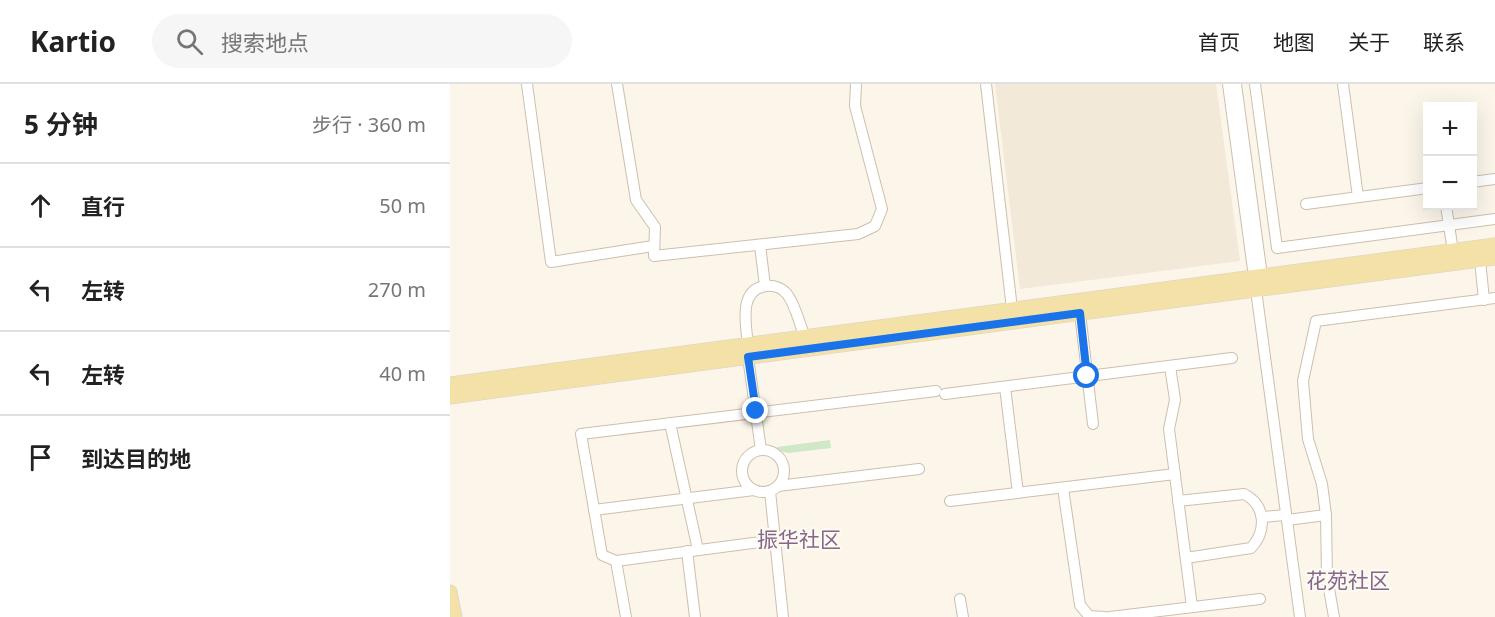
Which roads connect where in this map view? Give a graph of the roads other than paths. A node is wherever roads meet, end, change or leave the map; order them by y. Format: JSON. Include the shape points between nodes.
{"nodes":[{"id":1,"x":527,"y":84,"type":"edge"},
{"id":2,"x":617,"y":84,"type":"edge"},
{"id":3,"x":856,"y":84,"type":"edge"},
{"id":4,"x":986,"y":84,"type":"edge"},
{"id":5,"x":1228,"y":84,"type":"edge"},
{"id":6,"x":1236,"y":84,"type":"edge"},
{"id":7,"x":1255,"y":84,"type":"edge"},
{"id":8,"x":1343,"y":84,"type":"edge"},
{"id":9,"x":1495,"y":179,"type":"edge"},
{"id":10,"x":1477,"y":181,"type":"edge"},
{"id":11,"x":1423,"y":189,"type":"edge"},
{"id":12,"x":1358,"y":197,"type":"junction"},
{"id":13,"x":1306,"y":204,"type":"dead end"},
{"id":14,"x":1447,"y":210,"type":"edge"},
{"id":15,"x":1495,"y":219,"type":"edge"},
{"id":16,"x":1449,"y":225,"type":"junction"},
{"id":17,"x":760,"y":244,"type":"junction"},
{"id":18,"x":1495,"y":245,"type":"edge"},
{"id":19,"x":653,"y":246,"type":"junction"},
{"id":20,"x":1453,"y":251,"type":"junction"},
{"id":21,"x":1495,"y":258,"type":"edge"},
{"id":22,"x":1480,"y":260,"type":"junction"},
{"id":23,"x":1257,"y":281,"type":"junction"},
{"id":24,"x":765,"y":286,"type":"junction"},
{"id":25,"x":1490,"y":299,"type":"edge"},
{"id":26,"x":1012,"y":309,"type":"junction"},
{"id":27,"x":1080,"y":313,"type":"junction"},
{"id":28,"x":805,"y":337,"type":"junction"},
{"id":29,"x":748,"y":351,"type":"junction"},
{"id":30,"x":1232,"y":358,"type":"dead end"},
{"id":31,"x":1170,"y":366,"type":"junction"},
{"id":32,"x":1087,"y":376,"type":"junction"},
{"id":33,"x":450,"y":384,"type":"edge"},
{"id":34,"x":1005,"y":387,"type":"junction"},
{"id":35,"x":450,"y":397,"type":"edge"},
{"id":36,"x":756,"y":411,"type":"junction"},
{"id":37,"x":670,"y":423,"type":"junction"},
{"id":38,"x":1093,"y":424,"type":"dead end"},
{"id":39,"x":761,"y":450,"type":"junction"},
{"id":40,"x":919,"y":469,"type":"dead end"},
{"id":41,"x":1174,"y":474,"type":"junction"},
{"id":42,"x":774,"y":488,"type":"junction"},
{"id":43,"x":1063,"y":488,"type":"junction"},
{"id":44,"x":754,"y":490,"type":"junction"},
{"id":45,"x":1018,"y":493,"type":"junction"},
{"id":46,"x":687,"y":499,"type":"junction"},
{"id":47,"x":950,"y":501,"type":"dead end"},
{"id":48,"x":1178,"y":501,"type":"junction"},
{"id":49,"x":594,"y":510,"type":"junction"},
{"id":50,"x":1326,"y":515,"type":"junction"},
{"id":51,"x":1287,"y":517,"type":"junction"},
{"id":52,"x":1262,"y":518,"type":"junction"},
{"id":53,"x":775,"y":540,"type":"junction"},
{"id":54,"x":698,"y":550,"type":"junction"},
{"id":55,"x":687,"y":551,"type":"junction"},
{"id":56,"x":1186,"y":558,"type":"junction"},
{"id":57,"x":616,"y":561,"type":"junction"},
{"id":58,"x":450,"y":592,"type":"edge"},
{"id":59,"x":1260,"y":598,"type":"dead end"},
{"id":60,"x":960,"y":599,"type":"dead end"},
{"id":61,"x":1192,"y":607,"type":"junction"},
{"id":62,"x":455,"y":617,"type":"edge"},
{"id":63,"x":626,"y":617,"type":"edge"},
{"id":64,"x":695,"y":617,"type":"edge"},
{"id":65,"x":783,"y":617,"type":"edge"},
{"id":66,"x":963,"y":617,"type":"edge"},
{"id":67,"x":1108,"y":617,"type":"edge"},
{"id":68,"x":1300,"y":617,"type":"edge"},
{"id":69,"x":1334,"y":617,"type":"edge"}],
"edges":[{"from":1,"to":19,"type":"street","via":[[551,262]]},
{"from":2,"to":19,"type":"street","via":[[631,179],[636,200],[655,227]]},
{"from":3,"to":17,"type":"street","via":[[855,106],[882,209],[875,226],[858,234]]},
{"from":4,"to":26,"type":"street"},
{"from":5,"to":23,"type":"street"},
{"from":6,"to":23,"type":"street"},
{"from":7,"to":16,"type":"street","via":[[1277,248]]},
{"from":8,"to":12,"type":"street"},
{"from":9,"to":10,"type":"street"},
{"from":11,"to":12,"type":"street"},
{"from":12,"to":13,"type":"street"},
{"from":14,"to":16,"type":"street"},
{"from":15,"to":16,"type":"street"},
{"from":16,"to":20,"type":"street"},
{"from":17,"to":19,"type":"street","via":[[654,256]]},
{"from":17,"to":24,"type":"street"},
{"from":18,"to":20,"type":"main road"},
{"from":20,"to":23,"type":"main road"},
{"from":21,"to":22,"type":"main road"},
{"from":22,"to":23,"type":"main road"},
{"from":22,"to":25,"type":"street"},
{"from":23,"to":26,"type":"main road"},
{"from":23,"to":27,"type":"main road"},
{"from":23,"to":51,"type":"street"},
{"from":24,"to":28,"type":"street","via":[[776,286],[786,293]]},
{"from":24,"to":29,"type":"street","via":[[754,291],[747,301]]},
{"from":25,"to":50,"type":"street","via":[[1316,321],[1303,381],[1308,439],[1322,484]]},
{"from":26,"to":28,"type":"main road"},
{"from":27,"to":29,"type":"main road"},
{"from":27,"to":32,"type":"street"},
{"from":28,"to":29,"type":"main road"},
{"from":29,"to":33,"type":"main road"},
{"from":29,"to":35,"type":"main road"},
{"from":29,"to":36,"type":"street"},
{"from":30,"to":31,"type":"street"},
{"from":31,"to":32,"type":"street"},
{"from":31,"to":41,"type":"street","via":[[1175,400],[1169,429]]},
{"from":32,"to":34,"type":"street"},
{"from":32,"to":38,"type":"street"},
{"from":34,"to":36,"type":"street"},
{"from":34,"to":45,"type":"street"},
{"from":36,"to":37,"type":"street"},
{"from":36,"to":39,"type":"street"},
{"from":37,"to":46,"type":"street"},
{"from":37,"to":49,"type":"street","via":[[581,435]]},
{"from":39,"to":42,"type":"street","via":[[771,452],[782,462],[782,479]]},
{"from":39,"to":44,"type":"street","via":[[748,456],[742,470],[743,478]]},
{"from":40,"to":42,"type":"street"},
{"from":41,"to":43,"type":"street"},
{"from":41,"to":48,"type":"street"},
{"from":42,"to":44,"type":"street"},
{"from":42,"to":53,"type":"street"},
{"from":43,"to":45,"type":"street"},
{"from":43,"to":67,"type":"street","via":[[1080,605],[1089,616]]},
{"from":44,"to":46,"type":"street"},
{"from":45,"to":47,"type":"street"},
{"from":46,"to":49,"type":"street"},
{"from":46,"to":54,"type":"street"},
{"from":48,"to":52,"type":"street","via":[[1244,494],[1258,506]]},
{"from":48,"to":56,"type":"street"},
{"from":49,"to":57,"type":"street","via":[[602,555]]},
{"from":50,"to":51,"type":"street"},
{"from":50,"to":69,"type":"street","via":[[1327,577]]},
{"from":51,"to":52,"type":"street"},
{"from":51,"to":68,"type":"street"},
{"from":52,"to":56,"type":"street","via":[[1260,534],[1251,548]]},
{"from":53,"to":54,"type":"street"},
{"from":53,"to":65,"type":"street"},
{"from":54,"to":55,"type":"street"},
{"from":55,"to":57,"type":"street"},
{"from":55,"to":64,"type":"street"},
{"from":56,"to":61,"type":"street"},
{"from":57,"to":63,"type":"street"},
{"from":58,"to":62,"type":"main road"},
{"from":59,"to":61,"type":"street"},
{"from":60,"to":66,"type":"street"},
{"from":61,"to":67,"type":"street"}]}
